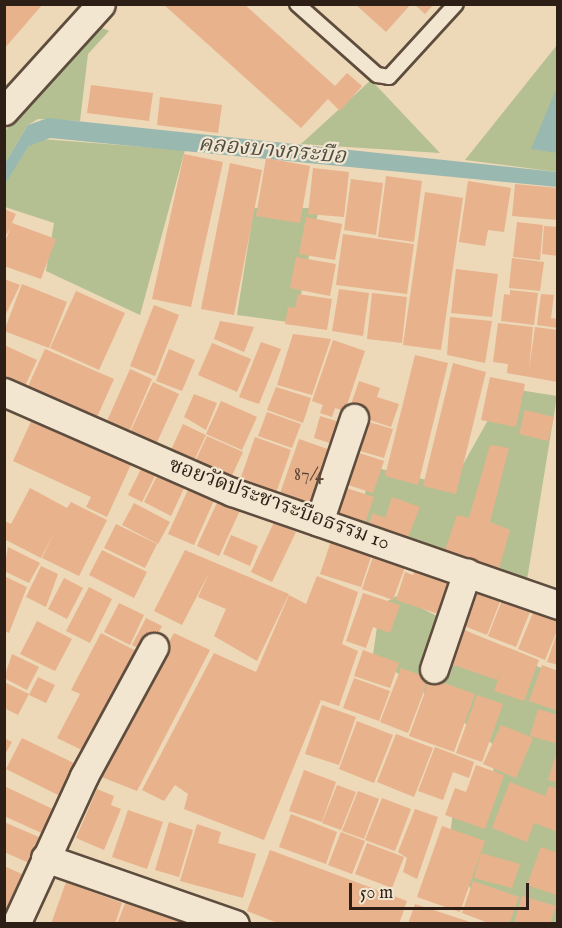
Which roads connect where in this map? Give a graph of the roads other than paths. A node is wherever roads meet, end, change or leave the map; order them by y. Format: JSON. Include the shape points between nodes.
{"nodes":[{"id":1,"x":101,"y":4,"type":"edge"},
{"id":2,"x":297,"y":4,"type":"edge"},
{"id":3,"x":456,"y":4,"type":"edge"},
{"id":4,"x":4,"y":111,"type":"edge"},
{"id":5,"x":4,"y":392,"type":"edge"},
{"id":6,"x":354,"y":418,"type":"dead end"},
{"id":7,"x":319,"y":522,"type":"junction"},
{"id":8,"x":467,"y":572,"type":"junction"},
{"id":9,"x":558,"y":605,"type":"edge"},
{"id":10,"x":154,"y":647,"type":"dead end"},
{"id":11,"x":434,"y":669,"type":"dead end"},
{"id":12,"x":45,"y":858,"type":"junction"},
{"id":13,"x":16,"y":924,"type":"edge"},
{"id":14,"x":235,"y":924,"type":"edge"}],
"edges":[{"from":1,"to":4,"type":"street"},
{"from":2,"to":3,"type":"lane","via":[[377,75],[389,77]]},
{"from":5,"to":7,"type":"street","name":"ซอยวัดประชาระบือธรรม 10","via":[[232,492]]},
{"from":6,"to":7,"type":"street"},
{"from":7,"to":8,"type":"street","name":"ซอยวัดประชาระบือธรรม 10"},
{"from":8,"to":9,"type":"street","name":"ซอยวัดประชาระบือธรรม 10"},
{"from":8,"to":11,"type":"street"},
{"from":10,"to":12,"type":"street"},
{"from":12,"to":13,"type":"street"},
{"from":12,"to":14,"type":"street"}]}
